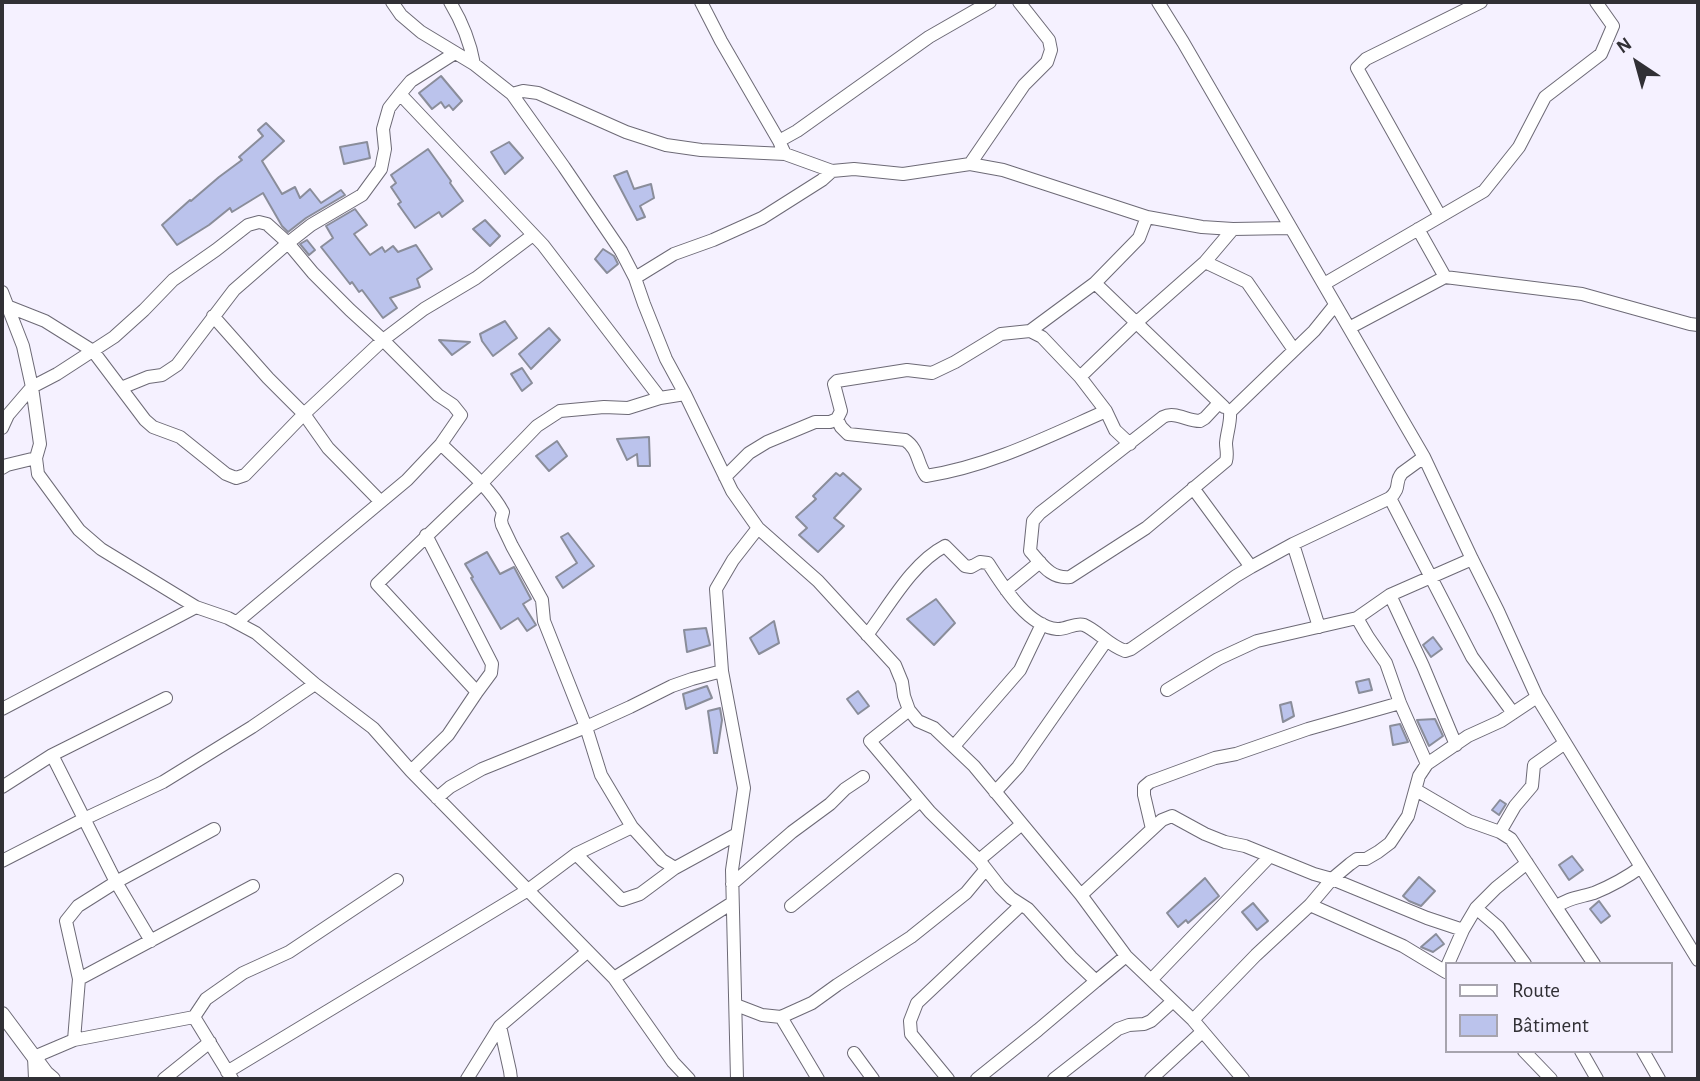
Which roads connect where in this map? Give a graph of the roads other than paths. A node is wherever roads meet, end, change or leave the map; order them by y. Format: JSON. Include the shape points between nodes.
{"nodes":[{"id":1,"x":392,"y":2,"type":"edge"},
{"id":2,"x":450,"y":2,"type":"edge"},
{"id":3,"x":701,"y":2,"type":"edge"},
{"id":4,"x":990,"y":2,"type":"edge"},
{"id":5,"x":1019,"y":2,"type":"edge"},
{"id":6,"x":1158,"y":2,"type":"edge"},
{"id":7,"x":1481,"y":2,"type":"edge"},
{"id":8,"x":1596,"y":2,"type":"edge"},
{"id":9,"x":455,"y":53,"type":"junction"},
{"id":10,"x":474,"y":64,"type":"junction"},
{"id":11,"x":400,"y":94,"type":"junction"},
{"id":12,"x":512,"y":94,"type":"junction"},
{"id":13,"x":779,"y":141,"type":"junction"},
{"id":14,"x":785,"y":154,"type":"junction"},
{"id":15,"x":970,"y":164,"type":"junction"},
{"id":16,"x":832,"y":171,"type":"junction"},
{"id":17,"x":1440,"y":216,"type":"junction"},
{"id":18,"x":1147,"y":217,"type":"junction"},
{"id":19,"x":1290,"y":228,"type":"junction"},
{"id":20,"x":1233,"y":229,"type":"junction"},
{"id":21,"x":1418,"y":229,"type":"junction"},
{"id":22,"x":533,"y":235,"type":"junction"},
{"id":23,"x":288,"y":243,"type":"junction"},
{"id":24,"x":1205,"y":261,"type":"junction"},
{"id":25,"x":1445,"y":277,"type":"junction"},
{"id":26,"x":635,"y":278,"type":"junction"},
{"id":27,"x":1096,"y":283,"type":"junction"},
{"id":28,"x":1324,"y":284,"type":"junction"},
{"id":29,"x":2,"y":292,"type":"edge"},
{"id":30,"x":1335,"y":305,"type":"junction"},
{"id":31,"x":7,"y":306,"type":"junction"},
{"id":32,"x":213,"y":316,"type":"junction"},
{"id":33,"x":1137,"y":323,"type":"junction"},
{"id":34,"x":1698,"y":325,"type":"edge"},
{"id":35,"x":1349,"y":328,"type":"junction"},
{"id":36,"x":1030,"y":331,"type":"junction"},
{"id":37,"x":383,"y":340,"type":"junction"},
{"id":38,"x":1294,"y":350,"type":"junction"},
{"id":39,"x":93,"y":351,"type":"junction"},
{"id":40,"x":1080,"y":377,"type":"junction"},
{"id":41,"x":32,"y":387,"type":"junction"},
{"id":42,"x":121,"y":388,"type":"junction"},
{"id":43,"x":685,"y":394,"type":"junction"},
{"id":44,"x":660,"y":398,"type":"junction"},
{"id":45,"x":1219,"y":402,"type":"junction"},
{"id":46,"x":1106,"y":411,"type":"junction"},
{"id":47,"x":1230,"y":412,"type":"junction"},
{"id":48,"x":304,"y":414,"type":"junction"},
{"id":49,"x":837,"y":419,"type":"junction"},
{"id":50,"x":2,"y":428,"type":"edge"},
{"id":51,"x":441,"y":444,"type":"junction"},
{"id":52,"x":1130,"y":444,"type":"junction"},
{"id":53,"x":1424,"y":457,"type":"junction"},
{"id":54,"x":36,"y":458,"type":"junction"},
{"id":55,"x":2,"y":468,"type":"edge"},
{"id":56,"x":725,"y":477,"type":"junction"},
{"id":57,"x":481,"y":484,"type":"junction"},
{"id":58,"x":1193,"y":488,"type":"junction"},
{"id":59,"x":1390,"y":498,"type":"junction"},
{"id":60,"x":380,"y":501,"type":"junction"},
{"id":61,"x":758,"y":528,"type":"junction"},
{"id":62,"x":426,"y":535,"type":"junction"},
{"id":63,"x":1293,"y":544,"type":"junction"},
{"id":64,"x":1472,"y":559,"type":"junction"},
{"id":65,"x":1040,"y":562,"type":"junction"},
{"id":66,"x":1251,"y":567,"type":"junction"},
{"id":67,"x":1432,"y":577,"type":"junction"},
{"id":68,"x":1006,"y":590,"type":"junction"},
{"id":69,"x":1390,"y":595,"type":"junction"},
{"id":70,"x":196,"y":607,"type":"junction"},
{"id":71,"x":1357,"y":618,"type":"junction"},
{"id":72,"x":237,"y":622,"type":"junction"},
{"id":73,"x":1042,"y":625,"type":"junction"},
{"id":74,"x":1319,"y":627,"type":"junction"},
{"id":75,"x":867,"y":635,"type":"junction"},
{"id":76,"x":1106,"y":641,"type":"junction"},
{"id":77,"x":722,"y":671,"type":"junction"},
{"id":78,"x":315,"y":684,"type":"junction"},
{"id":79,"x":1167,"y":690,"type":"dead end"},
{"id":80,"x":477,"y":692,"type":"junction"},
{"id":81,"x":1536,"y":697,"type":"junction"},
{"id":82,"x":166,"y":698,"type":"dead end"},
{"id":83,"x":1399,"y":703,"type":"junction"},
{"id":84,"x":2,"y":709,"type":"edge"},
{"id":85,"x":909,"y":710,"type":"junction"},
{"id":86,"x":1513,"y":713,"type":"junction"},
{"id":87,"x":586,"y":727,"type":"junction"},
{"id":88,"x":1565,"y":743,"type":"junction"},
{"id":89,"x":1455,"y":745,"type":"junction"},
{"id":90,"x":954,"y":746,"type":"junction"},
{"id":91,"x":52,"y":755,"type":"junction"},
{"id":92,"x":1427,"y":764,"type":"junction"},
{"id":93,"x":411,"y":771,"type":"junction"},
{"id":94,"x":863,"y":777,"type":"dead end"},
{"id":95,"x":2,"y":787,"type":"edge"},
{"id":96,"x":1416,"y":790,"type":"junction"},
{"id":97,"x":996,"y":792,"type":"junction"},
{"id":98,"x":437,"y":798,"type":"junction"},
{"id":99,"x":920,"y":801,"type":"junction"},
{"id":100,"x":84,"y":819,"type":"junction"},
{"id":101,"x":1022,"y":824,"type":"junction"},
{"id":102,"x":632,"y":827,"type":"junction"},
{"id":103,"x":214,"y":829,"type":"dead end"},
{"id":104,"x":1152,"y":829,"type":"junction"},
{"id":105,"x":1500,"y":832,"type":"junction"},
{"id":106,"x":737,"y":834,"type":"junction"},
{"id":107,"x":576,"y":854,"type":"junction"},
{"id":108,"x":1270,"y":856,"type":"junction"},
{"id":109,"x":2,"y":861,"type":"edge"},
{"id":110,"x":1527,"y":863,"type":"junction"},
{"id":111,"x":982,"y":865,"type":"junction"},
{"id":112,"x":1640,"y":867,"type":"junction"},
{"id":113,"x":675,"y":868,"type":"junction"},
{"id":114,"x":1332,"y":879,"type":"junction"},
{"id":115,"x":397,"y":880,"type":"dead end"},
{"id":116,"x":116,"y":882,"type":"junction"},
{"id":117,"x":732,"y":884,"type":"junction"},
{"id":118,"x":253,"y":886,"type":"dead end"},
{"id":119,"x":528,"y":890,"type":"junction"},
{"id":120,"x":1081,"y":895,"type":"junction"},
{"id":121,"x":732,"y":903,"type":"junction"},
{"id":122,"x":1021,"y":905,"type":"junction"},
{"id":123,"x":1310,"y":905,"type":"junction"},
{"id":124,"x":791,"y":906,"type":"dead end"},
{"id":125,"x":1556,"y":906,"type":"junction"},
{"id":126,"x":1476,"y":908,"type":"junction"},
{"id":127,"x":1463,"y":930,"type":"junction"},
{"id":128,"x":151,"y":941,"type":"junction"},
{"id":129,"x":587,"y":952,"type":"junction"},
{"id":130,"x":1126,"y":956,"type":"junction"},
{"id":131,"x":1698,"y":960,"type":"edge"},
{"id":132,"x":1449,"y":962,"type":"edge"},
{"id":133,"x":1524,"y":962,"type":"edge"},
{"id":134,"x":1593,"y":962,"type":"edge"},
{"id":135,"x":1444,"y":967,"type":"edge"},
{"id":136,"x":614,"y":978,"type":"junction"},
{"id":137,"x":79,"y":979,"type":"junction"},
{"id":138,"x":1151,"y":980,"type":"junction"},
{"id":139,"x":1096,"y":981,"type":"junction"},
{"id":140,"x":1173,"y":1001,"type":"junction"},
{"id":141,"x":736,"y":1005,"type":"junction"},
{"id":142,"x":194,"y":1017,"type":"junction"},
{"id":143,"x":781,"y":1017,"type":"junction"},
{"id":144,"x":1193,"y":1020,"type":"junction"},
{"id":145,"x":4,"y":1021,"type":"edge"},
{"id":146,"x":500,"y":1026,"type":"junction"},
{"id":147,"x":1202,"y":1032,"type":"junction"},
{"id":148,"x":74,"y":1040,"type":"junction"},
{"id":149,"x":210,"y":1042,"type":"junction"},
{"id":150,"x":854,"y":1053,"type":"dead end"},
{"id":151,"x":1526,"y":1053,"type":"edge"},
{"id":152,"x":1582,"y":1053,"type":"edge"},
{"id":153,"x":1644,"y":1053,"type":"edge"},
{"id":154,"x":34,"y":1057,"type":"junction"},
{"id":155,"x":994,"y":1073,"type":"edge"},
{"id":156,"x":1239,"y":1074,"type":"edge"},
{"id":157,"x":229,"y":1075,"type":"edge"},
{"id":158,"x":35,"y":1079,"type":"edge"},
{"id":159,"x":53,"y":1079,"type":"edge"},
{"id":160,"x":164,"y":1079,"type":"edge"},
{"id":161,"x":467,"y":1079,"type":"edge"},
{"id":162,"x":511,"y":1079,"type":"edge"},
{"id":163,"x":689,"y":1079,"type":"edge"},
{"id":164,"x":737,"y":1079,"type":"edge"},
{"id":165,"x":818,"y":1079,"type":"edge"},
{"id":166,"x":873,"y":1079,"type":"edge"},
{"id":167,"x":948,"y":1079,"type":"edge"},
{"id":168,"x":977,"y":1079,"type":"edge"},
{"id":169,"x":1054,"y":1079,"type":"edge"},
{"id":170,"x":1151,"y":1079,"type":"edge"},
{"id":171,"x":1224,"y":1079,"type":"edge"},
{"id":172,"x":1551,"y":1079,"type":"edge"},
{"id":173,"x":1597,"y":1079,"type":"edge"},
{"id":174,"x":1659,"y":1079,"type":"edge"}],
"edges":[{"from":1,"to":9,"type":"street","via":[[421,32]]},
{"from":2,"to":10,"type":"street","via":[[463,24]]},
{"from":3,"to":13,"type":"street"},
{"from":4,"to":13,"type":"street","via":[[929,37]]},
{"from":5,"to":15,"type":"street","via":[[1049,40],[1051,50]]},
{"from":6,"to":19,"type":"street"},
{"from":7,"to":17,"type":"street","via":[[1356,68]]},
{"from":8,"to":17,"type":"street","via":[[1613,26],[1601,54],[1545,97],[1519,147],[1484,191]]},
{"from":9,"to":10,"type":"street"},
{"from":9,"to":11,"type":"street","via":[[411,81]]},
{"from":10,"to":12,"type":"street"},
{"from":11,"to":22,"type":"street"},
{"from":11,"to":23,"type":"street","via":[[389,107],[383,129],[381,169],[362,195]]},
{"from":12,"to":14,"type":"street","via":[[538,93],[666,145]]},
{"from":12,"to":26,"type":"street"},
{"from":13,"to":14,"type":"street"},
{"from":14,"to":16,"type":"street"},
{"from":15,"to":16,"type":"street","via":[[903,174]]},
{"from":15,"to":18,"type":"street","via":[[1003,170]]},
{"from":16,"to":26,"type":"street","via":[[762,218],[674,254]]},
{"from":17,"to":21,"type":"street"},
{"from":18,"to":20,"type":"street"},
{"from":18,"to":27,"type":"street","via":[[1139,238]]},
{"from":19,"to":20,"type":"street"},
{"from":19,"to":28,"type":"street"},
{"from":20,"to":24,"type":"street"},
{"from":21,"to":25,"type":"street"},
{"from":21,"to":28,"type":"street"},
{"from":22,"to":37,"type":"street"},
{"from":22,"to":44,"type":"street"},
{"from":23,"to":32,"type":"street","via":[[234,290]]},
{"from":23,"to":37,"type":"street"},
{"from":23,"to":39,"type":"street","via":[[267,224],[248,225],[173,280]]},
{"from":24,"to":33,"type":"street"},
{"from":24,"to":38,"type":"street","via":[[1247,282]]},
{"from":25,"to":34,"type":"street","via":[[1582,294]]},
{"from":25,"to":35,"type":"street"},
{"from":26,"to":43,"type":"street","via":[[666,359]]},
{"from":27,"to":33,"type":"street"},
{"from":27,"to":36,"type":"street"},
{"from":28,"to":30,"type":"street"},
{"from":29,"to":31,"type":"street"},
{"from":30,"to":35,"type":"street"},
{"from":30,"to":38,"type":"street"},
{"from":31,"to":39,"type":"street","via":[[45,321]]},
{"from":31,"to":41,"type":"street"},
{"from":32,"to":42,"type":"street","via":[[177,365],[162,376]]},
{"from":32,"to":48,"type":"street"},
{"from":33,"to":40,"type":"street"},
{"from":33,"to":45,"type":"street"},
{"from":35,"to":53,"type":"street"},
{"from":36,"to":40,"type":"street","via":[[1042,337]]},
{"from":36,"to":49,"type":"street","via":[[1001,334],[932,373],[907,370],[837,381],[841,411]]},
{"from":37,"to":48,"type":"street"},
{"from":37,"to":51,"type":"street","via":[[461,415]]},
{"from":38,"to":47,"type":"street"},
{"from":39,"to":41,"type":"street"},
{"from":39,"to":42,"type":"street"},
{"from":40,"to":46,"type":"street"},
{"from":41,"to":50,"type":"street"},
{"from":41,"to":54,"type":"street","via":[[40,444]]},
{"from":42,"to":48,"type":"street","via":[[153,427],[180,437],[236,478],[245,475]]},
{"from":43,"to":44,"type":"street"},
{"from":43,"to":56,"type":"street"},
{"from":44,"to":57,"type":"street","via":[[628,408],[560,411],[531,429]]},
{"from":45,"to":47,"type":"street"},
{"from":45,"to":52,"type":"street","via":[[1200,421],[1168,415]]},
{"from":46,"to":49,"type":"street","via":[[998,458],[926,476],[916,451],[905,440],[848,434]]},
{"from":46,"to":52,"type":"street","via":[[1115,430]]},
{"from":47,"to":58,"type":"street","via":[[1226,461]]},
{"from":48,"to":60,"type":"street","via":[[328,448]]},
{"from":49,"to":56,"type":"street","via":[[815,422],[768,442]]},
{"from":51,"to":57,"type":"street"},
{"from":51,"to":60,"type":"street"},
{"from":52,"to":65,"type":"street","via":[[1033,521],[1030,551]]},
{"from":53,"to":59,"type":"street","via":[[1399,476]]},
{"from":53,"to":64,"type":"street"},
{"from":54,"to":55,"type":"street"},
{"from":54,"to":70,"type":"street","via":[[38,474],[79,530],[101,549]]},
{"from":56,"to":61,"type":"street"},
{"from":57,"to":62,"type":"street"},
{"from":57,"to":87,"type":"street","via":[[503,512],[502,525],[542,600],[544,621]]},
{"from":58,"to":65,"type":"street","via":[[1146,528],[1070,577],[1047,571]]},
{"from":58,"to":66,"type":"street"},
{"from":59,"to":63,"type":"street"},
{"from":59,"to":67,"type":"street"},
{"from":60,"to":72,"type":"street"},
{"from":61,"to":75,"type":"street","via":[[818,581]]},
{"from":61,"to":77,"type":"street","via":[[716,589]]},
{"from":62,"to":80,"type":"street","via":[[492,664]]},
{"from":62,"to":80,"type":"street","via":[[377,584]]},
{"from":63,"to":66,"type":"street"},
{"from":63,"to":74,"type":"street"},
{"from":64,"to":67,"type":"street"},
{"from":64,"to":81,"type":"street"},
{"from":65,"to":68,"type":"street"},
{"from":66,"to":76,"type":"street","via":[[1131,649],[1125,651]]},
{"from":67,"to":69,"type":"street"},
{"from":67,"to":86,"type":"street","via":[[1472,657]]},
{"from":68,"to":73,"type":"street"},
{"from":68,"to":75,"type":"street","via":[[988,563],[965,565],[943,547],[907,580]]},
{"from":69,"to":71,"type":"street"},
{"from":69,"to":89,"type":"street"},
{"from":70,"to":72,"type":"street"},
{"from":70,"to":84,"type":"street"},
{"from":71,"to":74,"type":"street"},
{"from":71,"to":83,"type":"street","via":[[1386,663]]},
{"from":72,"to":78,"type":"street","via":[[257,633]]},
{"from":73,"to":76,"type":"street","via":[[1056,629],[1083,625]]},
{"from":73,"to":90,"type":"street","via":[[1020,670]]},
{"from":74,"to":79,"type":"street","via":[[1257,641]]},
{"from":75,"to":85,"type":"street","via":[[895,665]]},
{"from":76,"to":97,"type":"street"},
{"from":77,"to":87,"type":"street","via":[[672,686]]},
{"from":77,"to":106,"type":"street","via":[[744,788]]},
{"from":78,"to":93,"type":"street","via":[[373,728]]},
{"from":78,"to":100,"type":"street","via":[[163,782]]},
{"from":80,"to":93,"type":"street","via":[[448,735]]},
{"from":81,"to":86,"type":"street"},
{"from":81,"to":88,"type":"street"},
{"from":82,"to":91,"type":"street"},
{"from":83,"to":92,"type":"street"},
{"from":83,"to":104,"type":"street","via":[[1150,782],[1144,795]]},
{"from":85,"to":90,"type":"street"},
{"from":85,"to":99,"type":"street","via":[[870,741]]},
{"from":86,"to":89,"type":"street"},
{"from":87,"to":98,"type":"street","via":[[482,769]]},
{"from":87,"to":102,"type":"street","via":[[601,775]]},
{"from":88,"to":105,"type":"street","via":[[1534,765],[1532,786]]},
{"from":88,"to":112,"type":"street"},
{"from":89,"to":92,"type":"street"},
{"from":90,"to":97,"type":"street"},
{"from":91,"to":95,"type":"street"},
{"from":91,"to":100,"type":"street"},
{"from":92,"to":96,"type":"street"},
{"from":93,"to":98,"type":"street"},
{"from":94,"to":117,"type":"street"},
{"from":96,"to":105,"type":"street","via":[[1469,821]]},
{"from":96,"to":114,"type":"street","via":[[1408,816],[1390,843],[1366,859],[1357,859]]},
{"from":97,"to":101,"type":"street"},
{"from":98,"to":119,"type":"street"},
{"from":99,"to":111,"type":"street"},
{"from":99,"to":124,"type":"street"},
{"from":100,"to":109,"type":"street"},
{"from":100,"to":116,"type":"street"},
{"from":101,"to":111,"type":"street"},
{"from":101,"to":120,"type":"street"},
{"from":102,"to":107,"type":"street"},
{"from":102,"to":113,"type":"street"},
{"from":103,"to":116,"type":"street"},
{"from":104,"to":108,"type":"street","via":[[1172,816],[1205,834]]},
{"from":104,"to":120,"type":"street"},
{"from":105,"to":110,"type":"street"},
{"from":106,"to":113,"type":"street"},
{"from":106,"to":117,"type":"street"},
{"from":107,"to":113,"type":"street","via":[[622,900],[640,894]]},
{"from":107,"to":119,"type":"street"},
{"from":108,"to":114,"type":"street"},
{"from":108,"to":138,"type":"street"},
{"from":110,"to":125,"type":"street"},
{"from":110,"to":126,"type":"street"},
{"from":111,"to":122,"type":"street"},
{"from":111,"to":143,"type":"street","via":[[966,893],[911,937],[812,1003]]},
{"from":112,"to":125,"type":"street","via":[[1615,884]]},
{"from":112,"to":131,"type":"street"},
{"from":114,"to":123,"type":"street"},
{"from":114,"to":127,"type":"street"},
{"from":115,"to":142,"type":"street","via":[[289,951],[243,973],[206,999]]},
{"from":116,"to":128,"type":"street"},
{"from":116,"to":137,"type":"street","via":[[78,906],[66,921]]},
{"from":117,"to":121,"type":"street"},
{"from":118,"to":128,"type":"street"},
{"from":119,"to":129,"type":"street"},
{"from":119,"to":157,"type":"street"},
{"from":120,"to":130,"type":"street"},
{"from":121,"to":136,"type":"street"},
{"from":121,"to":141,"type":"street"},
{"from":122,"to":139,"type":"street"},
{"from":122,"to":167,"type":"street","via":[[918,1003],[910,1021],[911,1034]]},
{"from":123,"to":135,"type":"street"},
{"from":123,"to":144,"type":"street"},
{"from":125,"to":134,"type":"street"},
{"from":126,"to":127,"type":"street"},
{"from":126,"to":133,"type":"street","via":[[1498,927]]},
{"from":127,"to":132,"type":"street"},
{"from":128,"to":137,"type":"street"},
{"from":129,"to":136,"type":"street"},
{"from":129,"to":146,"type":"street"},
{"from":130,"to":138,"type":"street"},
{"from":130,"to":139,"type":"street"},
{"from":136,"to":163,"type":"street"},
{"from":137,"to":148,"type":"street"},
{"from":138,"to":140,"type":"street"},
{"from":139,"to":155,"type":"street"},
{"from":140,"to":144,"type":"street"},
{"from":140,"to":169,"type":"street","via":[[1151,1021],[1118,1029]]},
{"from":141,"to":143,"type":"street"},
{"from":141,"to":164,"type":"street"},
{"from":142,"to":148,"type":"street"},
{"from":142,"to":149,"type":"street"},
{"from":143,"to":165,"type":"street"},
{"from":144,"to":147,"type":"street"},
{"from":145,"to":154,"type":"street"},
{"from":146,"to":161,"type":"street"},
{"from":146,"to":162,"type":"street"},
{"from":147,"to":156,"type":"street"},
{"from":147,"to":170,"type":"street"},
{"from":148,"to":154,"type":"street"},
{"from":149,"to":157,"type":"street"},
{"from":149,"to":160,"type":"street"},
{"from":150,"to":166,"type":"street"},
{"from":151,"to":172,"type":"street"},
{"from":152,"to":173,"type":"street"},
{"from":153,"to":174,"type":"street"},
{"from":154,"to":158,"type":"street"},
{"from":154,"to":159,"type":"street"},
{"from":155,"to":168,"type":"street"},
{"from":156,"to":171,"type":"street"}]}
